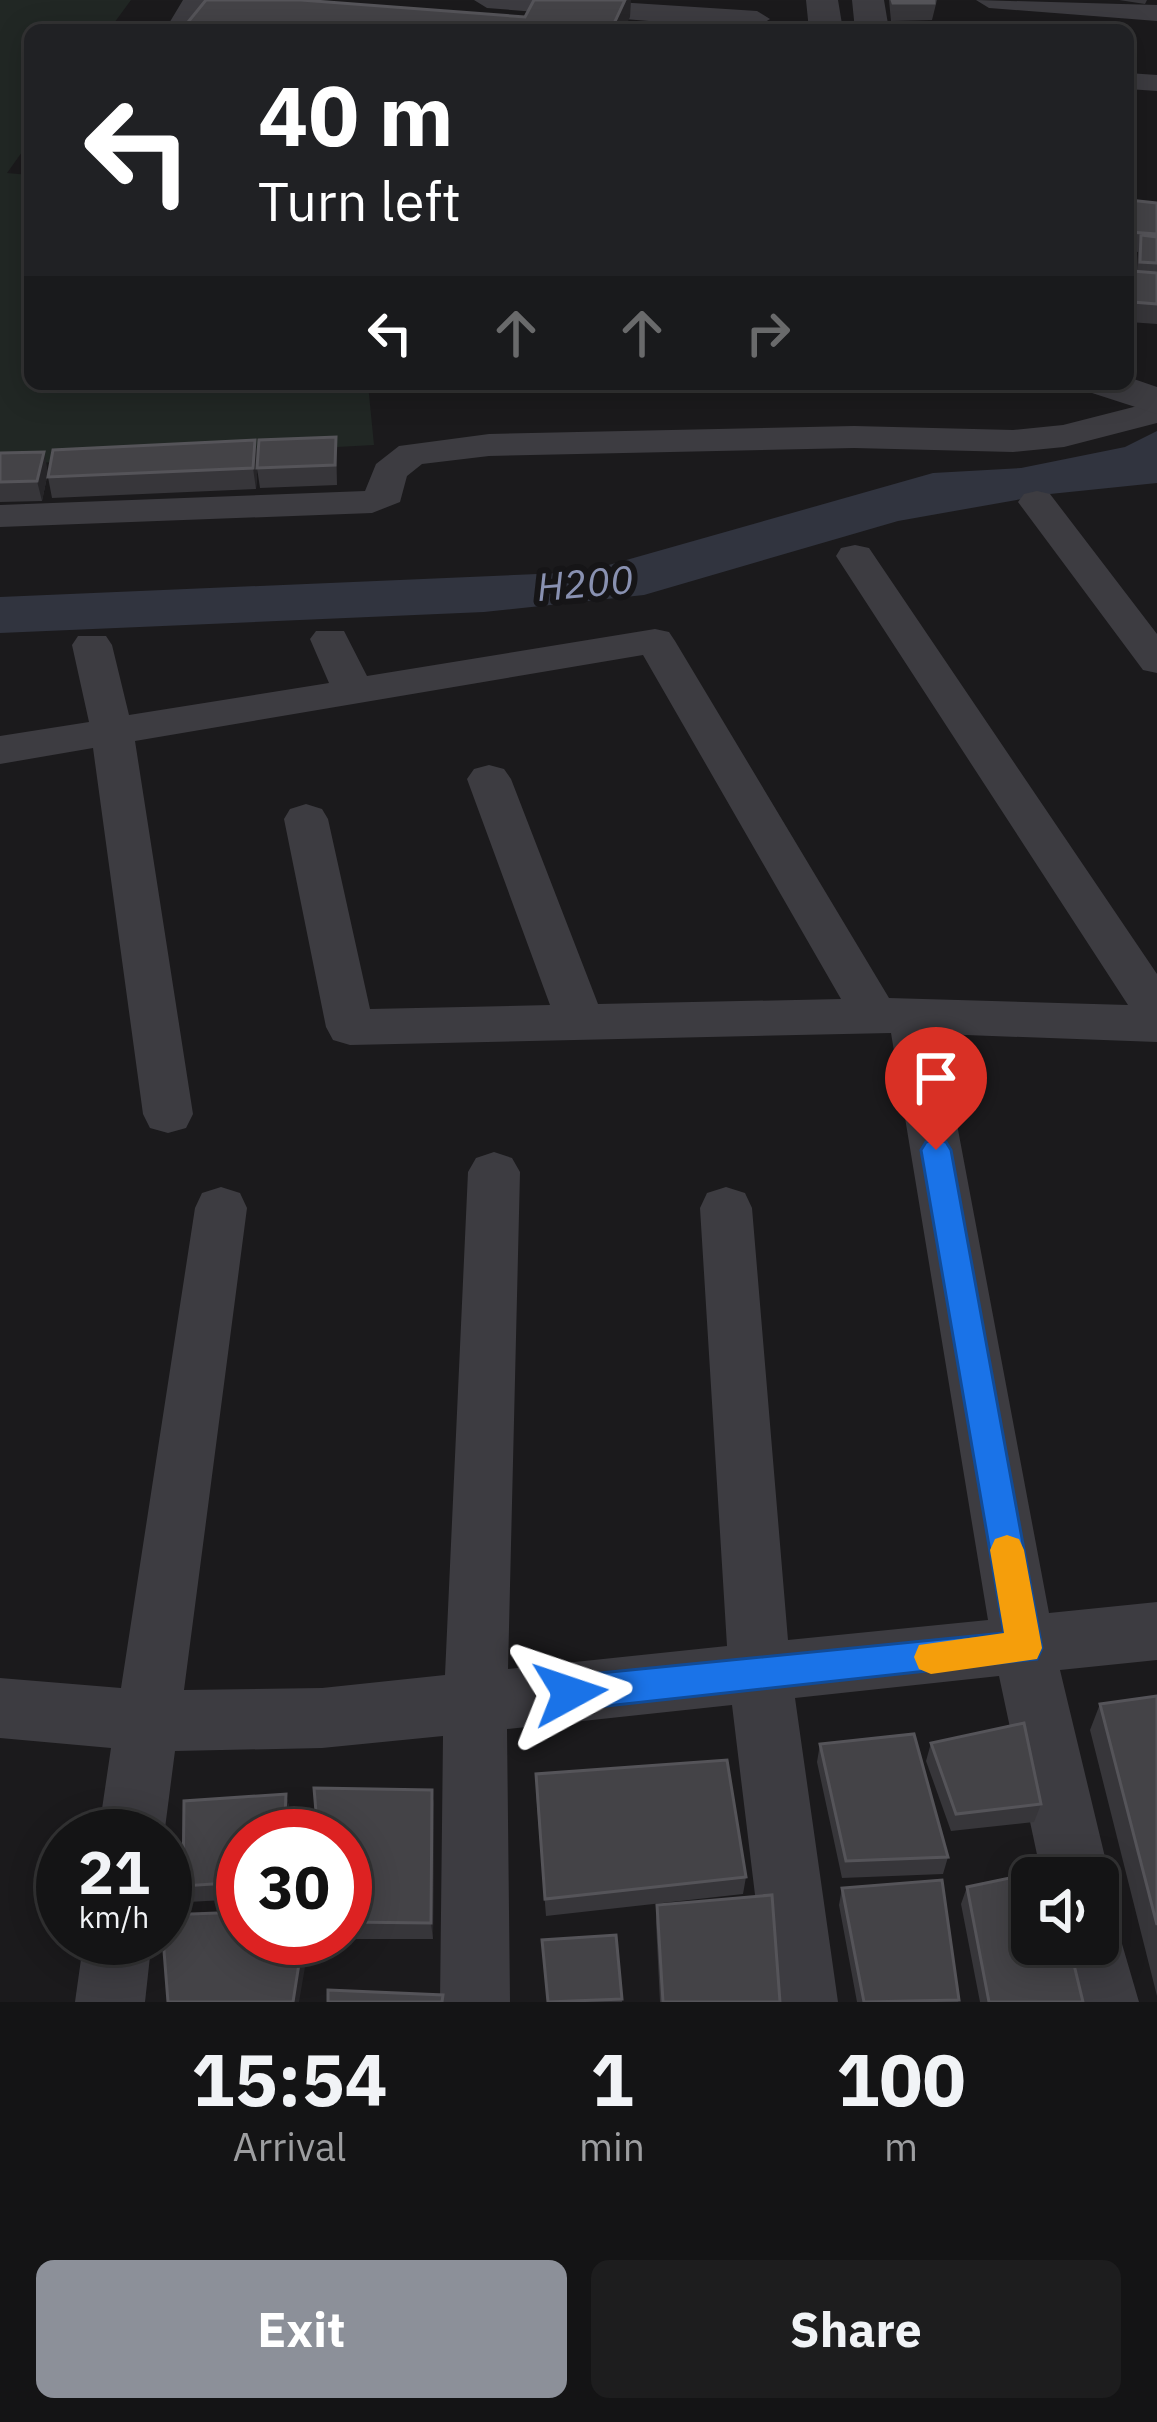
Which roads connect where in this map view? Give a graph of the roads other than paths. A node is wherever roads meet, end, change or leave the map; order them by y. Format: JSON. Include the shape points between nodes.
{"nodes":[{"id":1,"x":487,"y":0,"type":"edge"},
{"id":2,"x":989,"y":0,"type":"edge"},
{"id":3,"x":1157,"y":13,"type":"edge"},
{"id":4,"x":757,"y":19,"type":"dead end"},
{"id":5,"x":662,"y":22,"type":"edge"},
{"id":6,"x":1134,"y":360,"type":"edge"},
{"id":7,"x":1157,"y":385,"type":"edge"},
{"id":8,"x":1125,"y":390,"type":"edge"},
{"id":9,"x":1157,"y":401,"type":"edge"},
{"id":10,"x":1157,"y":412,"type":"edge"},
{"id":11,"x":1036,"y":502,"type":"dead end"},
{"id":12,"x":0,"y":516,"type":"edge"},
{"id":13,"x":855,"y":556,"type":"dead end"},
{"id":14,"x":330,"y":639,"type":"dead end"},
{"id":15,"x":92,"y":645,"type":"dead end"},
{"id":16,"x":1157,"y":661,"type":"edge"},
{"id":17,"x":353,"y":691,"type":"junction"},
{"id":18,"x":112,"y":731,"type":"junction"},
{"id":19,"x":0,"y":750,"type":"edge"},
{"id":20,"x":489,"y":778,"type":"dead end"},
{"id":21,"x":306,"y":818,"type":"dead end"},
{"id":22,"x":1157,"y":1012,"type":"edge"},
{"id":23,"x":893,"y":1015,"type":"junction"},
{"id":24,"x":580,"y":1021,"type":"junction"},
{"id":25,"x":1157,"y":1024,"type":"edge"},
{"id":26,"x":168,"y":1114,"type":"dead end"},
{"id":27,"x":494,"y":1172,"type":"dead end"},
{"id":28,"x":221,"y":1208,"type":"dead end"},
{"id":29,"x":726,"y":1208,"type":"dead end"},
{"id":30,"x":1157,"y":1631,"type":"edge"},
{"id":31,"x":1024,"y":1648,"type":"junction"},
{"id":32,"x":760,"y":1675,"type":"junction"},
{"id":33,"x":476,"y":1702,"type":"junction"},
{"id":34,"x":0,"y":1708,"type":"edge"},
{"id":35,"x":145,"y":1721,"type":"junction"},
{"id":36,"x":134,"y":1809,"type":"edge"},
{"id":37,"x":1071,"y":1857,"type":"edge"},
{"id":38,"x":115,"y":1965,"type":"edge"},
{"id":39,"x":1096,"y":1965,"type":"edge"},
{"id":40,"x":110,"y":2002,"type":"edge"},
{"id":41,"x":475,"y":2002,"type":"edge"},
{"id":42,"x":803,"y":2002,"type":"edge"},
{"id":43,"x":1104,"y":2002,"type":"edge"}],
"edges":[{"from":1,"to":5,"type":"street"},
{"from":2,"to":3,"type":"street"},
{"from":4,"to":5,"type":"street"},
{"from":6,"to":7,"type":"street"},
{"from":8,"to":9,"type":"street"},
{"from":10,"to":12,"type":"street","via":[[1013,442],[489,445],[412,454],[389,472],[387,494],[372,502]]},
{"from":11,"to":16,"type":"street"},
{"from":13,"to":22,"type":"street"},
{"from":14,"to":17,"type":"street"},
{"from":15,"to":18,"type":"street"},
{"from":17,"to":18,"type":"street"},
{"from":17,"to":23,"type":"street","via":[[656,641]]},
{"from":18,"to":19,"type":"street"},
{"from":18,"to":26,"type":"street"},
{"from":20,"to":24,"type":"street"},
{"from":21,"to":24,"type":"street","via":[[350,1027]]},
{"from":23,"to":24,"type":"street"},
{"from":23,"to":25,"type":"street"},
{"from":23,"to":31,"type":"street"},
{"from":27,"to":33,"type":"street"},
{"from":28,"to":35,"type":"street"},
{"from":29,"to":32,"type":"street"},
{"from":30,"to":31,"type":"street"},
{"from":31,"to":32,"type":"street"},
{"from":31,"to":37,"type":"street"},
{"from":32,"to":33,"type":"street"},
{"from":32,"to":42,"type":"street"},
{"from":33,"to":35,"type":"street","via":[[322,1718]]},
{"from":33,"to":41,"type":"street"},
{"from":34,"to":35,"type":"street"},
{"from":35,"to":36,"type":"street"},
{"from":38,"to":40,"type":"street"},
{"from":39,"to":43,"type":"street"}]}
